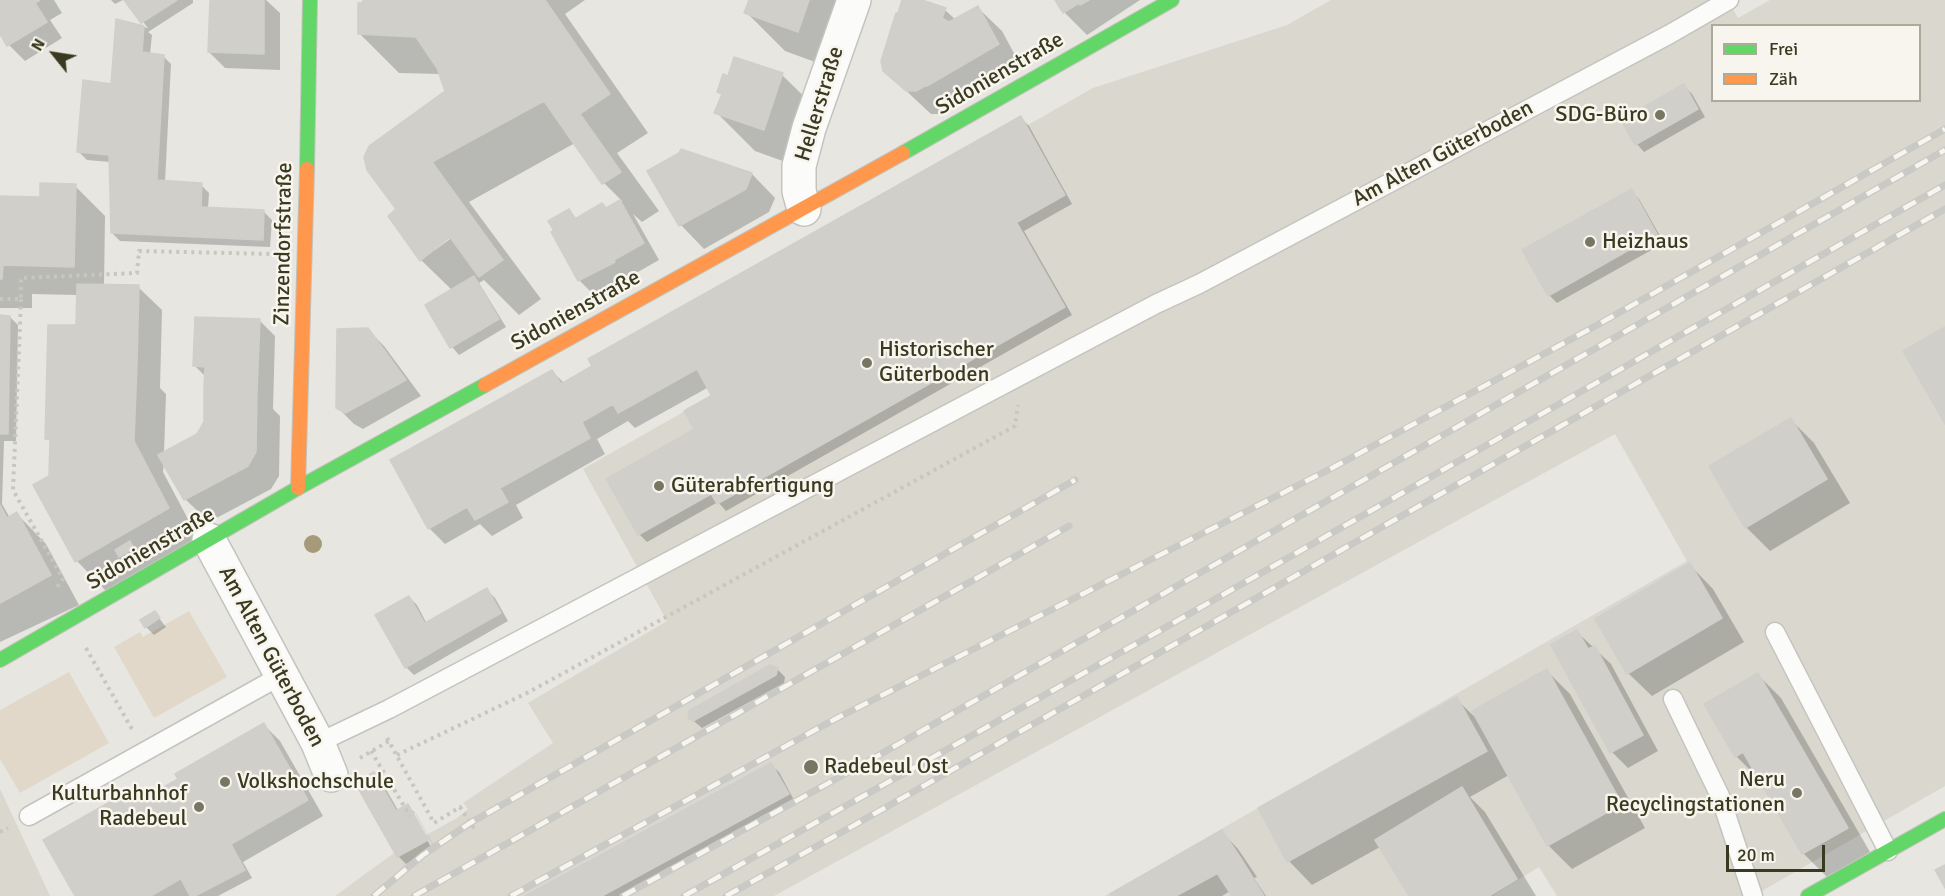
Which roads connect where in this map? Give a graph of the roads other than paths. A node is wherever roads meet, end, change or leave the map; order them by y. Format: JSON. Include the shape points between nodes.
{"nodes":[{"id":1,"x":310,"y":0,"type":"edge"},
{"id":2,"x":854,"y":0,"type":"edge"},
{"id":3,"x":1172,"y":0,"type":"edge"},
{"id":4,"x":1729,"y":0,"type":"edge"},
{"id":5,"x":804,"y":209,"type":"junction"},
{"id":6,"x":298,"y":488,"type":"junction"},
{"id":7,"x":209,"y":540,"type":"junction"},
{"id":8,"x":1775,"y":632,"type":"dead end"},
{"id":9,"x":0,"y":660,"type":"edge"},
{"id":10,"x":282,"y":675,"type":"junction"},
{"id":11,"x":1673,"y":699,"type":"dead end"},
{"id":12,"x":318,"y":743,"type":"junction"},
{"id":13,"x":331,"y":776,"type":"dead end"},
{"id":14,"x":29,"y":816,"type":"dead end"},
{"id":15,"x":1945,"y":819,"type":"edge"},
{"id":16,"x":1888,"y":851,"type":"junction"},
{"id":17,"x":1754,"y":896,"type":"edge"},
{"id":18,"x":1808,"y":896,"type":"edge"}],
"edges":[{"from":1,"to":6,"type":"street","name":"Zinzendorfstraße"},
{"from":2,"to":5,"type":"street","name":"Hellerstraße","via":[[799,166]]},
{"from":3,"to":5,"type":"street","name":"Sidonienstraße"},
{"from":4,"to":12,"type":"lane","name":"Am Alten Güterboden","via":[[1199,284]]},
{"from":5,"to":6,"type":"street","name":"Sidonienstraße"},
{"from":6,"to":7,"type":"street","name":"Sidonienstraße"},
{"from":7,"to":9,"type":"street","name":"Sidonienstraße"},
{"from":7,"to":10,"type":"street","name":"Am Alten Güterboden"},
{"from":8,"to":16,"type":"lane"},
{"from":10,"to":12,"type":"street","name":"Am Alten Güterboden"},
{"from":10,"to":14,"type":"lane"},
{"from":11,"to":17,"type":"lane","via":[[1720,796]]},
{"from":12,"to":13,"type":"street","name":"Am Alten Güterboden"},
{"from":15,"to":16,"type":"street"},
{"from":16,"to":18,"type":"street"}]}
